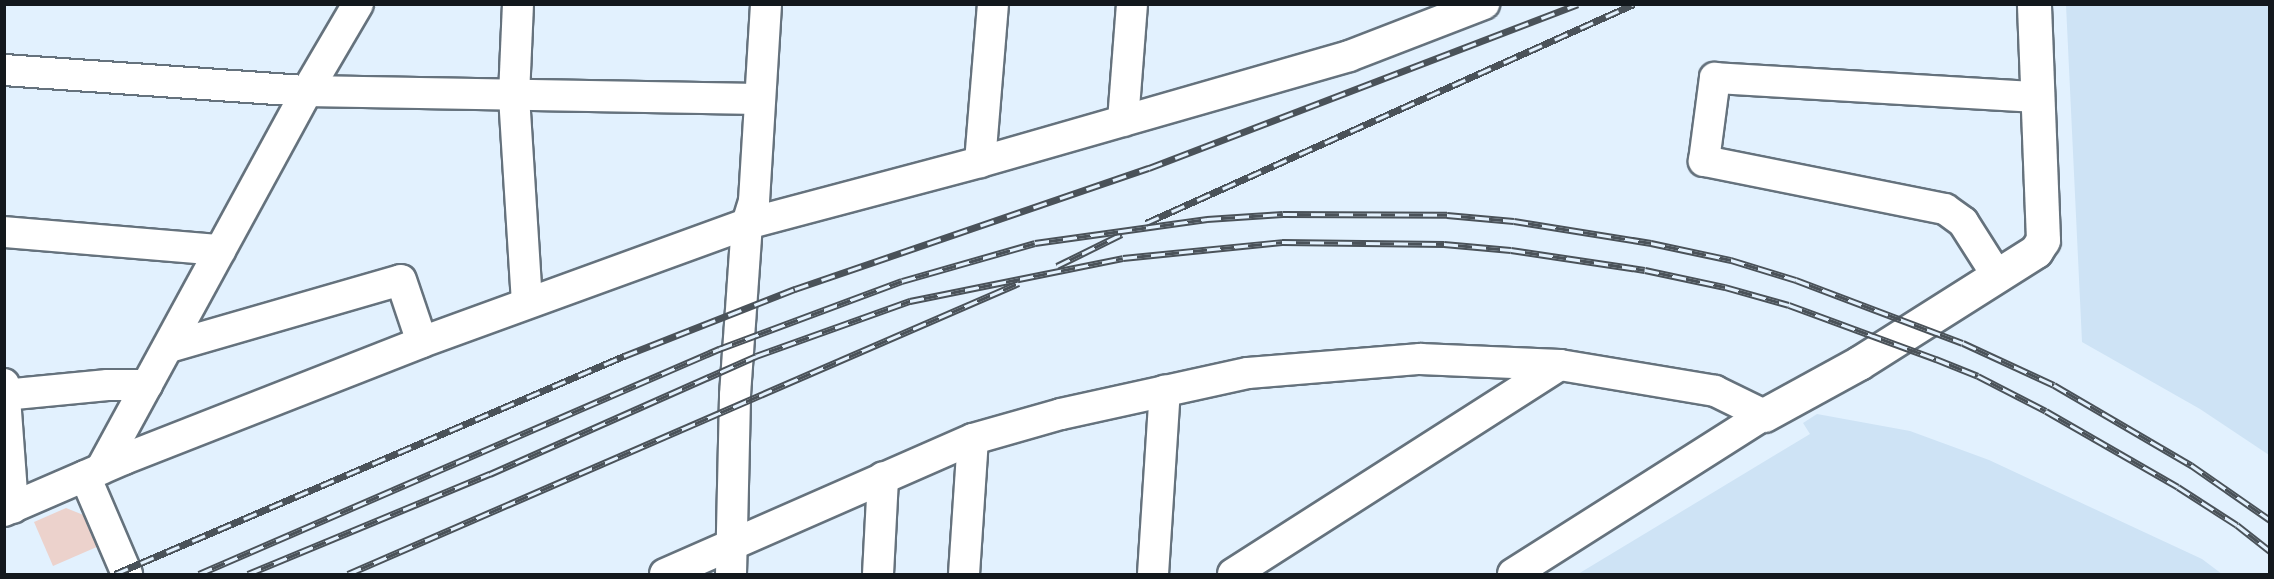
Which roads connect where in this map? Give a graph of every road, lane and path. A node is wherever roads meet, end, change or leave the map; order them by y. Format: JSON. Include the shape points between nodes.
{"nodes":[{"id":1,"x":358,"y":4,"type":"edge"},
{"id":2,"x":518,"y":4,"type":"edge"},
{"id":3,"x":766,"y":4,"type":"edge"},
{"id":4,"x":993,"y":4,"type":"edge"},
{"id":5,"x":1132,"y":4,"type":"edge"},
{"id":6,"x":1484,"y":4,"type":"edge"},
{"id":7,"x":2034,"y":4,"type":"edge"},
{"id":8,"x":4,"y":70,"type":"edge"},
{"id":9,"x":307,"y":91,"type":"junction"},
{"id":10,"x":514,"y":96,"type":"junction"},
{"id":11,"x":2038,"y":97,"type":"junction"},
{"id":12,"x":758,"y":99,"type":"junction"},
{"id":13,"x":1123,"y":122,"type":"junction"},
{"id":14,"x":980,"y":162,"type":"junction"},
{"id":15,"x":747,"y":224,"type":"junction"},
{"id":16,"x":4,"y":232,"type":"edge"},
{"id":17,"x":220,"y":250,"type":"junction"},
{"id":18,"x":1998,"y":277,"type":"junction"},
{"id":19,"x":526,"y":302,"type":"junction"},
{"id":20,"x":422,"y":342,"type":"junction"},
{"id":21,"x":169,"y":347,"type":"junction"},
{"id":22,"x":1560,"y":365,"type":"junction"},
{"id":23,"x":4,"y":384,"type":"edge"},
{"id":24,"x":147,"y":385,"type":"junction"},
{"id":25,"x":1165,"y":390,"type":"junction"},
{"id":26,"x":5,"y":395,"type":"edge"},
{"id":27,"x":1764,"y":415,"type":"junction"},
{"id":28,"x":973,"y":439,"type":"junction"},
{"id":29,"x":93,"y":473,"type":"junction"},
{"id":30,"x":883,"y":477,"type":"junction"},
{"id":31,"x":9,"y":509,"type":"edge"},
{"id":32,"x":732,"y":543,"type":"junction"},
{"id":33,"x":126,"y":574,"type":"edge"},
{"id":34,"x":665,"y":574,"type":"edge"},
{"id":35,"x":731,"y":574,"type":"edge"},
{"id":36,"x":878,"y":574,"type":"edge"},
{"id":37,"x":964,"y":574,"type":"edge"},
{"id":38,"x":1153,"y":574,"type":"edge"},
{"id":39,"x":1233,"y":574,"type":"edge"},
{"id":40,"x":1513,"y":574,"type":"edge"}],
"edges":[{"from":1,"to":9,"type":"street"},
{"from":2,"to":10,"type":"street"},
{"from":3,"to":12,"type":"street"},
{"from":4,"to":14,"type":"street"},
{"from":5,"to":13,"type":"street"},
{"from":6,"to":13,"type":"street","via":[[1349,56]]},
{"from":7,"to":11,"type":"street"},
{"from":8,"to":9,"type":"street"},
{"from":9,"to":10,"type":"street"},
{"from":9,"to":17,"type":"street"},
{"from":10,"to":12,"type":"street"},
{"from":10,"to":19,"type":"street"},
{"from":11,"to":18,"type":"street","via":[[2043,240],[2036,252]]},
{"from":11,"to":18,"type":"street","via":[[1715,78],[1704,161],[1945,209],[1963,222]]},
{"from":12,"to":15,"type":"street","via":[[754,201]]},
{"from":13,"to":14,"type":"street"},
{"from":14,"to":15,"type":"street"},
{"from":15,"to":19,"type":"street"},
{"from":15,"to":32,"type":"street","via":[[732,460]]},
{"from":16,"to":17,"type":"street"},
{"from":17,"to":21,"type":"street"},
{"from":18,"to":27,"type":"street","via":[[1859,363]]},
{"from":19,"to":20,"type":"street"},
{"from":20,"to":21,"type":"street","via":[[401,280]]},
{"from":20,"to":29,"type":"street"},
{"from":21,"to":24,"type":"street"},
{"from":22,"to":25,"type":"street","via":[[1420,359],[1248,373]]},
{"from":22,"to":27,"type":"street","via":[[1715,391]]},
{"from":22,"to":39,"type":"street"},
{"from":23,"to":26,"type":"street"},
{"from":24,"to":26,"type":"street"},
{"from":24,"to":29,"type":"street"},
{"from":25,"to":28,"type":"street"},
{"from":25,"to":38,"type":"street"},
{"from":26,"to":31,"type":"street"},
{"from":27,"to":40,"type":"street"},
{"from":28,"to":30,"type":"street"},
{"from":28,"to":37,"type":"street"},
{"from":29,"to":31,"type":"street"},
{"from":29,"to":33,"type":"street"},
{"from":30,"to":32,"type":"street"},
{"from":30,"to":36,"type":"street"},
{"from":32,"to":34,"type":"street"},
{"from":32,"to":35,"type":"street"}]}
